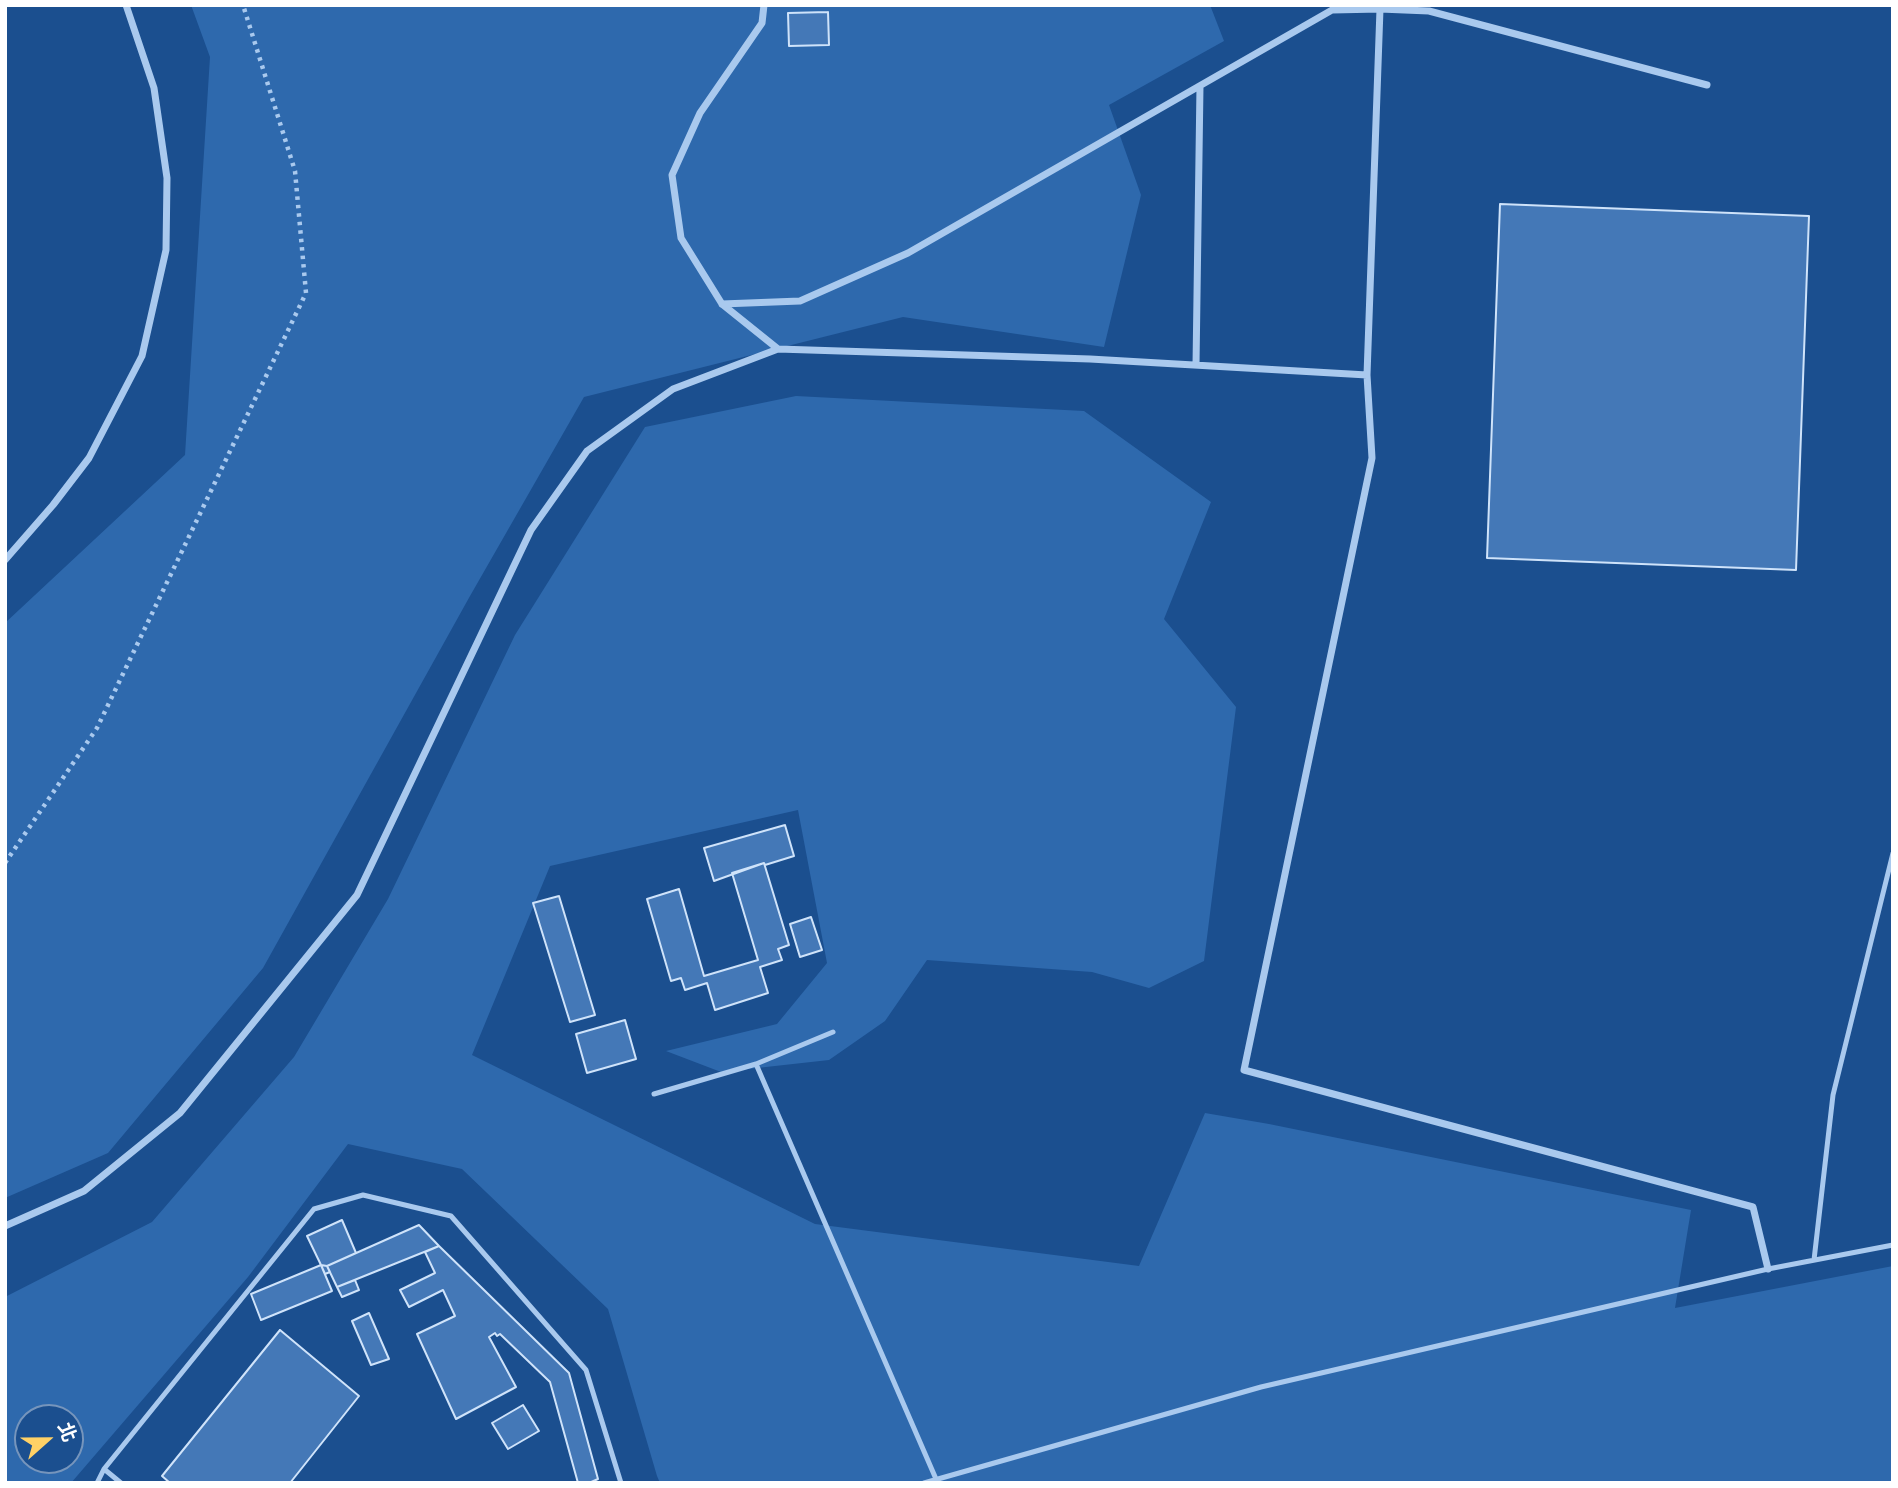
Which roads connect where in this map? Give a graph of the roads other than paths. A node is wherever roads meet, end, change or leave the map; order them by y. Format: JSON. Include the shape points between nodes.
{"nodes":[{"id":1,"x":126,"y":5,"type":"edge"},
{"id":2,"x":764,"y":5,"type":"edge"},
{"id":3,"x":1331,"y":8,"type":"edge"},
{"id":4,"x":1380,"y":9,"type":"junction"},
{"id":5,"x":1707,"y":85,"type":"dead end"},
{"id":6,"x":1200,"y":86,"type":"junction"},
{"id":7,"x":722,"y":304,"type":"junction"},
{"id":8,"x":778,"y":349,"type":"junction"},
{"id":9,"x":1196,"y":365,"type":"junction"},
{"id":10,"x":1367,"y":376,"type":"junction"},
{"id":11,"x":5,"y":560,"type":"edge"},
{"id":12,"x":1893,"y":853,"type":"edge"},
{"id":13,"x":833,"y":1032,"type":"dead end"},
{"id":14,"x":756,"y":1064,"type":"junction"},
{"id":15,"x":654,"y":1094,"type":"dead end"},
{"id":16,"x":5,"y":1226,"type":"edge"},
{"id":17,"x":1893,"y":1245,"type":"edge"},
{"id":18,"x":1814,"y":1260,"type":"junction"},
{"id":19,"x":1768,"y":1269,"type":"junction"},
{"id":20,"x":104,"y":1469,"type":"junction"},
{"id":21,"x":936,"y":1479,"type":"junction"},
{"id":22,"x":97,"y":1483,"type":"edge"},
{"id":23,"x":121,"y":1483,"type":"edge"},
{"id":24,"x":621,"y":1483,"type":"edge"},
{"id":25,"x":924,"y":1483,"type":"edge"}],
"edges":[{"from":1,"to":11,"type":"street","via":[[156,101],[167,178],[166,250],[142,356],[89,458]]},
{"from":2,"to":7,"type":"street","via":[[762,23],[700,113],[672,174],[681,238]]},
{"from":3,"to":4,"type":"street"},
{"from":3,"to":6,"type":"street"},
{"from":4,"to":5,"type":"street","via":[[1429,11]]},
{"from":4,"to":10,"type":"street"},
{"from":6,"to":7,"type":"street","via":[[908,253],[800,301]]},
{"from":6,"to":9,"type":"street"},
{"from":7,"to":8,"type":"street"},
{"from":8,"to":9,"type":"street"},
{"from":8,"to":16,"type":"street","via":[[673,389],[587,451],[531,530],[357,895],[180,1113],[84,1191]]},
{"from":9,"to":10,"type":"street"},
{"from":10,"to":19,"type":"street","via":[[1372,458],[1244,1070],[1753,1207]]},
{"from":12,"to":18,"type":"lane","via":[[1833,1095]]},
{"from":13,"to":14,"type":"lane"},
{"from":14,"to":15,"type":"lane"},
{"from":14,"to":21,"type":"lane"},
{"from":17,"to":18,"type":"lane"},
{"from":18,"to":19,"type":"lane"},
{"from":19,"to":21,"type":"lane","via":[[1261,1387]]},
{"from":20,"to":22,"type":"lane"},
{"from":20,"to":23,"type":"lane"},
{"from":20,"to":24,"type":"lane","via":[[314,1209],[363,1195],[451,1216],[586,1370]]},
{"from":21,"to":25,"type":"lane"}]}
